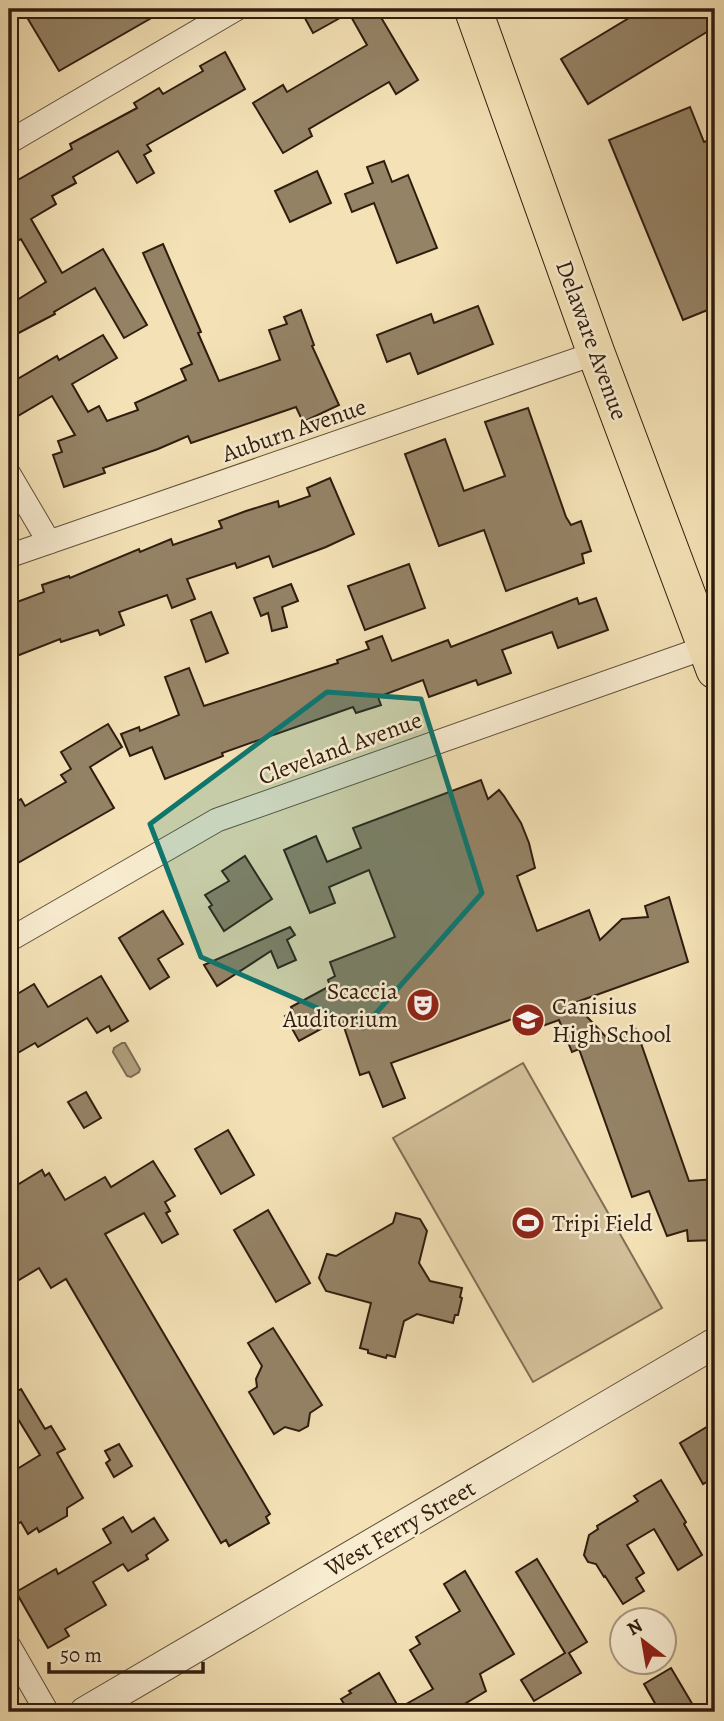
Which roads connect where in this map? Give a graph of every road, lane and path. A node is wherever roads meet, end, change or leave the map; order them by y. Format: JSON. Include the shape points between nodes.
{"nodes":[{"id":1,"x":236,"y":9,"type":"edge"},
{"id":2,"x":473,"y":9,"type":"edge"},
{"id":3,"x":9,"y":142,"type":"edge"},
{"id":4,"x":596,"y":354,"type":"junction"},
{"id":5,"x":9,"y":474,"type":"edge"},
{"id":6,"x":49,"y":542,"type":"junction"},
{"id":7,"x":9,"y":556,"type":"edge"},
{"id":8,"x":711,"y":658,"type":"edge"},
{"id":9,"x":9,"y":940,"type":"edge"},
{"id":10,"x":715,"y":1343,"type":"edge"},
{"id":11,"x":9,"y":1646,"type":"edge"},
{"id":12,"x":47,"y":1712,"type":"edge"},
{"id":13,"x":85,"y":1712,"type":"edge"}],
"edges":[{"from":1,"to":3,"type":"street"},
{"from":2,"to":4,"type":"main road","name":"Delaware Avenue"},
{"from":4,"to":6,"type":"street","name":"Auburn Avenue"},
{"from":4,"to":8,"type":"main road","name":"Delaware Avenue"},
{"from":5,"to":6,"type":"street"},
{"from":6,"to":7,"type":"street","name":"Auburn Avenue"},
{"from":8,"to":9,"type":"street","name":"Cleveland Avenue","via":[[217,820]]},
{"from":10,"to":13,"type":"street","name":"West Ferry Street"},
{"from":11,"to":12,"type":"street"}]}
